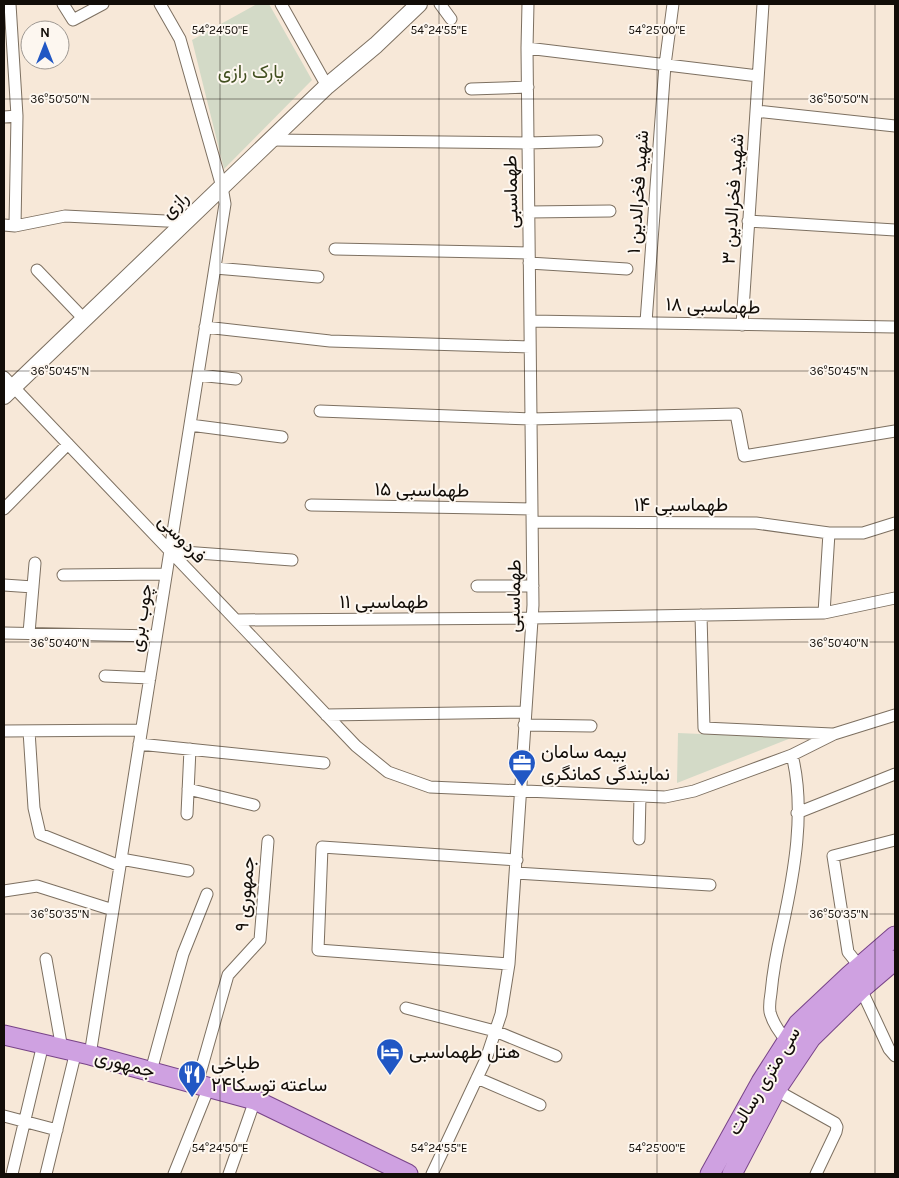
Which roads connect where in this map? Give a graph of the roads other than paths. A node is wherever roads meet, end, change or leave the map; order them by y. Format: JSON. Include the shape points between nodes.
{"nodes":[{"id":1,"x":10,"y":4,"type":"edge"},
{"id":2,"x":63,"y":4,"type":"edge"},
{"id":3,"x":103,"y":4,"type":"edge"},
{"id":4,"x":160,"y":4,"type":"edge"},
{"id":5,"x":282,"y":4,"type":"edge"},
{"id":6,"x":412,"y":4,"type":"edge"},
{"id":7,"x":419,"y":4,"type":"edge"},
{"id":8,"x":440,"y":4,"type":"edge"},
{"id":9,"x":528,"y":4,"type":"edge"},
{"id":10,"x":673,"y":4,"type":"edge"},
{"id":11,"x":763,"y":4,"type":"edge"},
{"id":12,"x":451,"y":19,"type":"dead end"},
{"id":13,"x":376,"y":45,"type":"junction"},
{"id":14,"x":527,"y":48,"type":"junction"},
{"id":15,"x":665,"y":65,"type":"junction"},
{"id":16,"x":758,"y":76,"type":"junction"},
{"id":17,"x":328,"y":86,"type":"junction"},
{"id":18,"x":528,"y":87,"type":"junction"},
{"id":19,"x":471,"y":89,"type":"dead end"},
{"id":20,"x":756,"y":112,"type":"junction"},
{"id":21,"x":17,"y":116,"type":"junction"},
{"id":22,"x":4,"y":117,"type":"edge"},
{"id":23,"x":895,"y":126,"type":"edge"},
{"id":24,"x":271,"y":140,"type":"junction"},
{"id":25,"x":597,"y":141,"type":"dead end"},
{"id":26,"x":528,"y":143,"type":"junction"},
{"id":27,"x":222,"y":187,"type":"junction"},
{"id":28,"x":610,"y":211,"type":"dead end"},
{"id":29,"x":529,"y":212,"type":"junction"},
{"id":30,"x":748,"y":221,"type":"junction"},
{"id":31,"x":186,"y":222,"type":"junction"},
{"id":32,"x":9,"y":225,"type":"edge"},
{"id":33,"x":895,"y":230,"type":"edge"},
{"id":34,"x":335,"y":249,"type":"dead end"},
{"id":35,"x":529,"y":258,"type":"junction"},
{"id":36,"x":214,"y":268,"type":"junction"},
{"id":37,"x":627,"y":269,"type":"dead end"},
{"id":38,"x":37,"y":270,"type":"dead end"},
{"id":39,"x":318,"y":278,"type":"dead end"},
{"id":40,"x":84,"y":319,"type":"junction"},
{"id":41,"x":530,"y":321,"type":"junction"},
{"id":42,"x":646,"y":322,"type":"junction"},
{"id":43,"x":742,"y":325,"type":"junction"},
{"id":44,"x":205,"y":327,"type":"junction"},
{"id":45,"x":895,"y":327,"type":"edge"},
{"id":46,"x":530,"y":347,"type":"junction"},
{"id":47,"x":198,"y":375,"type":"junction"},
{"id":48,"x":236,"y":379,"type":"dead end"},
{"id":49,"x":7,"y":387,"type":"edge"},
{"id":50,"x":320,"y":411,"type":"dead end"},
{"id":51,"x":531,"y":419,"type":"junction"},
{"id":52,"x":190,"y":426,"type":"junction"},
{"id":53,"x":895,"y":431,"type":"edge"},
{"id":54,"x":282,"y":437,"type":"dead end"},
{"id":55,"x":68,"y":444,"type":"junction"},
{"id":56,"x":311,"y":505,"type":"dead end"},
{"id":57,"x":4,"y":509,"type":"edge"},
{"id":58,"x":532,"y":509,"type":"junction"},
{"id":59,"x":532,"y":522,"type":"junction"},
{"id":60,"x":895,"y":523,"type":"edge"},
{"id":61,"x":829,"y":533,"type":"junction"},
{"id":62,"x":170,"y":551,"type":"junction"},
{"id":63,"x":292,"y":560,"type":"dead end"},
{"id":64,"x":35,"y":564,"type":"dead end"},
{"id":65,"x":166,"y":574,"type":"junction"},
{"id":66,"x":63,"y":575,"type":"dead end"},
{"id":67,"x":4,"y":585,"type":"edge"},
{"id":68,"x":33,"y":586,"type":"junction"},
{"id":69,"x":477,"y":586,"type":"dead end"},
{"id":70,"x":532,"y":586,"type":"junction"},
{"id":71,"x":895,"y":598,"type":"edge"},
{"id":72,"x":824,"y":613,"type":"junction"},
{"id":73,"x":700,"y":615,"type":"junction"},
{"id":74,"x":532,"y":618,"type":"junction"},
{"id":75,"x":236,"y":620,"type":"junction"},
{"id":76,"x":4,"y":633,"type":"edge"},
{"id":77,"x":29,"y":633,"type":"junction"},
{"id":78,"x":156,"y":636,"type":"junction"},
{"id":79,"x":105,"y":676,"type":"dead end"},
{"id":80,"x":150,"y":678,"type":"junction"},
{"id":81,"x":525,"y":712,"type":"junction"},
{"id":82,"x":326,"y":715,"type":"junction"},
{"id":83,"x":895,"y":715,"type":"edge"},
{"id":84,"x":524,"y":725,"type":"junction"},
{"id":85,"x":590,"y":726,"type":"dead end"},
{"id":86,"x":141,"y":730,"type":"junction"},
{"id":87,"x":4,"y":731,"type":"edge"},
{"id":88,"x":29,"y":731,"type":"junction"},
{"id":89,"x":834,"y":734,"type":"junction"},
{"id":90,"x":139,"y":744,"type":"junction"},
{"id":91,"x":190,"y":749,"type":"junction"},
{"id":92,"x":792,"y":755,"type":"junction"},
{"id":93,"x":324,"y":763,"type":"dead end"},
{"id":94,"x":895,"y":774,"type":"edge"},
{"id":95,"x":188,"y":788,"type":"junction"},
{"id":96,"x":519,"y":791,"type":"junction"},
{"id":97,"x":640,"y":796,"type":"junction"},
{"id":98,"x":254,"y":805,"type":"dead end"},
{"id":99,"x":797,"y":813,"type":"junction"},
{"id":100,"x":187,"y":814,"type":"dead end"},
{"id":101,"x":639,"y":839,"type":"dead end"},
{"id":102,"x":895,"y":840,"type":"edge"},
{"id":103,"x":268,"y":841,"type":"dead end"},
{"id":104,"x":516,"y":860,"type":"junction"},
{"id":105,"x":121,"y":862,"type":"junction"},
{"id":106,"x":188,"y":871,"type":"dead end"},
{"id":107,"x":516,"y":873,"type":"junction"},
{"id":108,"x":710,"y":885,"type":"dead end"},
{"id":109,"x":4,"y":891,"type":"edge"},
{"id":110,"x":207,"y":894,"type":"dead end"},
{"id":111,"x":113,"y":910,"type":"junction"},
{"id":112,"x":895,"y":936,"type":"edge"},
{"id":113,"x":46,"y":959,"type":"dead end"},
{"id":114,"x":895,"y":960,"type":"edge"},
{"id":115,"x":509,"y":964,"type":"junction"},
{"id":116,"x":860,"y":967,"type":"junction"},
{"id":117,"x":862,"y":989,"type":"junction"},
{"id":118,"x":406,"y":1008,"type":"dead end"},
{"id":119,"x":495,"y":1031,"type":"junction"},
{"id":120,"x":4,"y":1035,"type":"edge"},
{"id":121,"x":787,"y":1041,"type":"junction"},
{"id":122,"x":43,"y":1044,"type":"junction"},
{"id":123,"x":76,"y":1052,"type":"junction"},
{"id":124,"x":556,"y":1056,"type":"dead end"},
{"id":125,"x":895,"y":1056,"type":"edge"},
{"id":126,"x":151,"y":1072,"type":"junction"},
{"id":127,"x":477,"y":1078,"type":"junction"},
{"id":128,"x":203,"y":1086,"type":"junction"},
{"id":129,"x":776,"y":1090,"type":"junction"},
{"id":130,"x":255,"y":1100,"type":"junction"},
{"id":131,"x":540,"y":1105,"type":"dead end"},
{"id":132,"x":4,"y":1116,"type":"edge"},
{"id":133,"x":24,"y":1121,"type":"junction"},
{"id":134,"x":57,"y":1130,"type":"junction"},
{"id":135,"x":12,"y":1174,"type":"edge"},
{"id":136,"x":46,"y":1174,"type":"edge"},
{"id":137,"x":174,"y":1174,"type":"edge"},
{"id":138,"x":229,"y":1174,"type":"edge"},
{"id":139,"x":408,"y":1174,"type":"edge"},
{"id":140,"x":432,"y":1174,"type":"edge"},
{"id":141,"x":710,"y":1174,"type":"edge"},
{"id":142,"x":732,"y":1174,"type":"edge"},
{"id":143,"x":816,"y":1174,"type":"edge"}],
"edges":[{"from":1,"to":21,"type":"street"},
{"from":2,"to":3,"type":"street","via":[[73,20]]},
{"from":4,"to":27,"type":"street","name":"چوب بری","via":[[180,39]]},
{"from":5,"to":17,"type":"street"},
{"from":6,"to":13,"type":"main road","name":"رازی"},
{"from":7,"to":13,"type":"main road","name":"رازی"},
{"from":8,"to":12,"type":"street"},
{"from":9,"to":14,"type":"street","name":"طهماسبی"},
{"from":10,"to":15,"type":"street","name":"۱ شهید فخرالدین"},
{"from":11,"to":16,"type":"street","name":"۳ شهید فخرالدین"},
{"from":13,"to":17,"type":"main road","name":"رازی"},
{"from":14,"to":15,"type":"street"},
{"from":14,"to":18,"type":"street","name":"طهماسبی"},
{"from":15,"to":16,"type":"street"},
{"from":15,"to":42,"type":"street","name":"۱ شهید فخرالدین"},
{"from":16,"to":20,"type":"street","name":"۳ شهید فخرالدین"},
{"from":17,"to":24,"type":"main road","name":"رازی"},
{"from":18,"to":19,"type":"street"},
{"from":18,"to":26,"type":"street","name":"طهماسبی"},
{"from":20,"to":23,"type":"street"},
{"from":20,"to":30,"type":"street","name":"۳ شهید فخرالدین"},
{"from":21,"to":22,"type":"street"},
{"from":21,"to":32,"type":"street"},
{"from":24,"to":26,"type":"street"},
{"from":24,"to":27,"type":"main road","name":"رازی"},
{"from":25,"to":26,"type":"street"},
{"from":26,"to":29,"type":"street","name":"طهماسبی"},
{"from":27,"to":31,"type":"main road","name":"رازی"},
{"from":27,"to":36,"type":"street","name":"چوب بری","via":[[225,204]]},
{"from":28,"to":29,"type":"street"},
{"from":29,"to":35,"type":"street","name":"طهماسبی"},
{"from":30,"to":33,"type":"street"},
{"from":30,"to":43,"type":"street","name":"۳ شهید فخرالدین"},
{"from":31,"to":32,"type":"street","via":[[65,216]]},
{"from":31,"to":40,"type":"main road","name":"رازی"},
{"from":34,"to":35,"type":"street"},
{"from":35,"to":37,"type":"street"},
{"from":35,"to":41,"type":"street","name":"طهماسبی"},
{"from":36,"to":39,"type":"street"},
{"from":36,"to":44,"type":"street","name":"چوب بری"},
{"from":38,"to":40,"type":"street"},
{"from":40,"to":49,"type":"main road","name":"رازی"},
{"from":41,"to":42,"type":"street","name":"۱۸ طهماسبی"},
{"from":41,"to":46,"type":"street","name":"طهماسبی"},
{"from":42,"to":43,"type":"street","name":"۱۸ طهماسبی"},
{"from":43,"to":45,"type":"street","name":"۱۸ طهماسبی"},
{"from":44,"to":46,"type":"street","via":[[330,341]]},
{"from":44,"to":47,"type":"street","name":"چوب بری"},
{"from":46,"to":51,"type":"street","name":"طهماسبی"},
{"from":47,"to":48,"type":"street"},
{"from":47,"to":52,"type":"street","name":"چوب بری"},
{"from":49,"to":55,"type":"street","name":"فردوسی"},
{"from":50,"to":51,"type":"street"},
{"from":51,"to":53,"type":"street","via":[[736,414],[744,456]]},
{"from":51,"to":58,"type":"street","name":"طهماسبی"},
{"from":52,"to":54,"type":"street"},
{"from":52,"to":62,"type":"street","name":"چوب بری"},
{"from":55,"to":57,"type":"street"},
{"from":55,"to":62,"type":"street","name":"فردوسی"},
{"from":56,"to":58,"type":"street","name":"۱۵ طهماسبی"},
{"from":58,"to":59,"type":"street","name":"طهماسبی"},
{"from":59,"to":61,"type":"street","name":"۱۴ طهماسبی","via":[[756,523]]},
{"from":59,"to":70,"type":"street","name":"طهماسبی"},
{"from":60,"to":61,"type":"street","name":"۱۴ طهماسبی","via":[[863,533]]},
{"from":61,"to":72,"type":"street"},
{"from":62,"to":63,"type":"street"},
{"from":62,"to":65,"type":"street","name":"چوب بری"},
{"from":62,"to":75,"type":"street","name":"فردوسی"},
{"from":64,"to":68,"type":"street"},
{"from":65,"to":66,"type":"street"},
{"from":65,"to":78,"type":"street","name":"چوب بری"},
{"from":67,"to":68,"type":"street"},
{"from":68,"to":77,"type":"street"},
{"from":69,"to":70,"type":"street"},
{"from":70,"to":74,"type":"street","name":"طهماسبی"},
{"from":71,"to":72,"type":"street","name":"۱۱ طهماسبی"},
{"from":72,"to":73,"type":"street","name":"۱۱ طهماسبی"},
{"from":73,"to":74,"type":"street","name":"۱۱ طهماسبی"},
{"from":73,"to":89,"type":"street","via":[[704,728]]},
{"from":74,"to":75,"type":"street","name":"۱۱ طهماسبی"},
{"from":74,"to":81,"type":"street","name":"طهماسبی"},
{"from":75,"to":82,"type":"street","name":"فردوسی"},
{"from":76,"to":77,"type":"street"},
{"from":77,"to":78,"type":"street"},
{"from":78,"to":80,"type":"street","name":"چوب بری"},
{"from":79,"to":80,"type":"street"},
{"from":80,"to":86,"type":"street","name":"چوب بری"},
{"from":81,"to":82,"type":"street"},
{"from":81,"to":84,"type":"street","name":"طهماسبی"},
{"from":82,"to":96,"type":"street","name":"فردوسی","via":[[356,746],[388,772],[430,787]]},
{"from":83,"to":89,"type":"street"},
{"from":84,"to":85,"type":"street"},
{"from":84,"to":96,"type":"street","name":"طهماسبی"},
{"from":86,"to":88,"type":"street"},
{"from":86,"to":90,"type":"street","name":"چوب بری"},
{"from":87,"to":88,"type":"street"},
{"from":88,"to":105,"type":"street","via":[[34,808],[40,834]]},
{"from":89,"to":92,"type":"street","name":"فردوسی"},
{"from":90,"to":91,"type":"street"},
{"from":90,"to":105,"type":"street","name":"چوب بری"},
{"from":91,"to":93,"type":"street"},
{"from":91,"to":95,"type":"street"},
{"from":92,"to":97,"type":"street","name":"فردوسی","via":[[694,791],[664,797]]},
{"from":92,"to":99,"type":"street","via":[[797,772]]},
{"from":94,"to":99,"type":"street"},
{"from":95,"to":98,"type":"street"},
{"from":95,"to":100,"type":"street"},
{"from":96,"to":97,"type":"street","name":"فردوسی"},
{"from":96,"to":104,"type":"street","name":"طهماسبی"},
{"from":97,"to":101,"type":"street"},
{"from":99,"to":121,"type":"street","via":[[793,878],[773,970],[770,1010],[777,1030]]},
{"from":102,"to":116,"type":"street","via":[[833,856],[848,952]]},
{"from":103,"to":128,"type":"street","name":"۹ جمهوری","via":[[260,940],[228,975]]},
{"from":104,"to":107,"type":"street","name":"طهماسبی"},
{"from":104,"to":115,"type":"street","via":[[322,847],[318,950]]},
{"from":105,"to":106,"type":"street"},
{"from":105,"to":111,"type":"street","name":"چوب بری"},
{"from":107,"to":108,"type":"street"},
{"from":107,"to":115,"type":"street","name":"طهماسبی"},
{"from":109,"to":111,"type":"street","via":[[37,886]]},
{"from":110,"to":126,"type":"street","via":[[183,954]]},
{"from":111,"to":123,"type":"street","name":"چوب بری"},
{"from":112,"to":116,"type":"main road","name":"سی متری رسالت"},
{"from":113,"to":123,"type":"street"},
{"from":114,"to":117,"type":"main road","name":"سی متری رسالت"},
{"from":115,"to":119,"type":"street","name":"طهماسبی"},
{"from":116,"to":121,"type":"main road","name":"سی متری رسالت","via":[[798,1024]]},
{"from":117,"to":125,"type":"street"},
{"from":117,"to":129,"type":"main road","name":"سی متری رسالت","via":[[811,1038]]},
{"from":118,"to":119,"type":"street"},
{"from":119,"to":124,"type":"street"},
{"from":119,"to":127,"type":"street","name":"طهماسبی"},
{"from":120,"to":122,"type":"main road","name":"جمهوری"},
{"from":121,"to":141,"type":"main road","name":"سی متری رسالت"},
{"from":122,"to":123,"type":"main road","name":"جمهوری"},
{"from":122,"to":133,"type":"street"},
{"from":123,"to":126,"type":"main road","name":"جمهوری"},
{"from":123,"to":134,"type":"street","name":"چوب بری"},
{"from":126,"to":128,"type":"main road","name":"جمهوری"},
{"from":127,"to":131,"type":"street"},
{"from":127,"to":140,"type":"street","name":"طهماسبی"},
{"from":128,"to":130,"type":"main road","name":"جمهوری"},
{"from":128,"to":137,"type":"street","name":"۹ جمهوری"},
{"from":129,"to":142,"type":"main road","name":"سی متری رسالت"},
{"from":129,"to":143,"type":"street","via":[[837,1127]]},
{"from":130,"to":138,"type":"street"},
{"from":130,"to":139,"type":"main road","name":"جمهوری"},
{"from":132,"to":133,"type":"street"},
{"from":133,"to":134,"type":"street"},
{"from":133,"to":135,"type":"street"},
{"from":134,"to":136,"type":"street","name":"چوب بری"}]}
